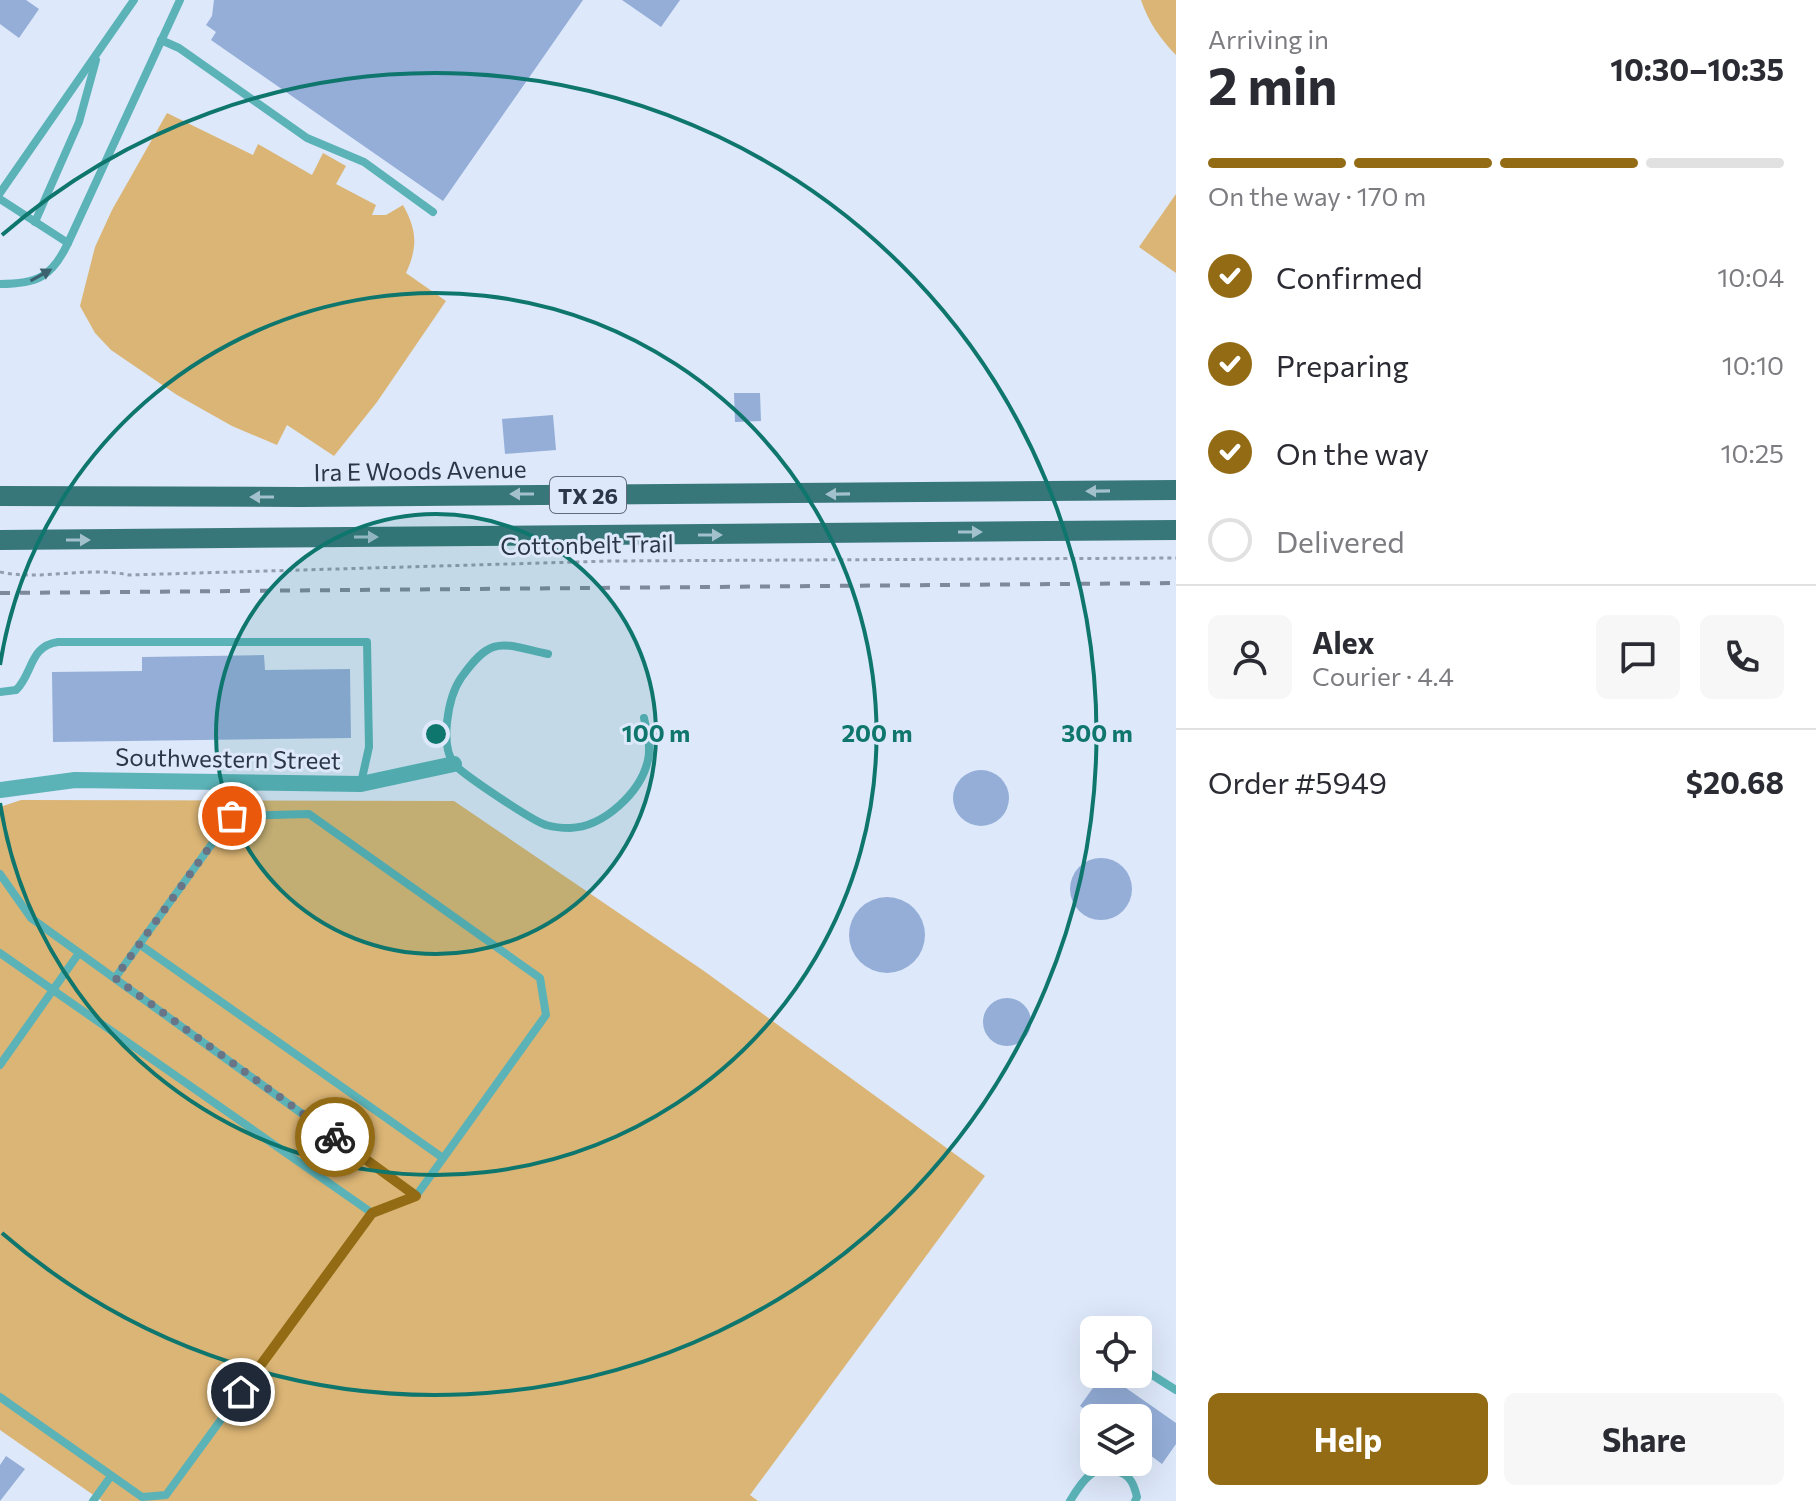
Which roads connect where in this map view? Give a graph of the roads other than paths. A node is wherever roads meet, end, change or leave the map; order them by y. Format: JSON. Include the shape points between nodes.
{"nodes":[{"id":1,"x":134,"y":0,"type":"edge"},
{"id":2,"x":180,"y":0,"type":"edge"},
{"id":3,"x":161,"y":40,"type":"junction"},
{"id":4,"x":98,"y":51,"type":"junction"},
{"id":5,"x":0,"y":196,"type":"edge"},
{"id":6,"x":433,"y":212,"type":"dead end"},
{"id":7,"x":35,"y":222,"type":"junction"},
{"id":8,"x":68,"y":243,"type":"junction"},
{"id":9,"x":0,"y":284,"type":"edge"},
{"id":10,"x":0,"y":483,"type":"edge"},
{"id":11,"x":1176,"y":490,"type":"edge"},
{"id":12,"x":0,"y":496,"type":"edge"},
{"id":13,"x":34,"y":497,"type":"junction"},
{"id":14,"x":1176,"y":530,"type":"edge"},
{"id":15,"x":0,"y":540,"type":"edge"},
{"id":16,"x":548,"y":654,"type":"dead end"},
{"id":17,"x":0,"y":692,"type":"edge"},
{"id":18,"x":644,"y":718,"type":"dead end"},
{"id":19,"x":454,"y":764,"type":"junction"},
{"id":20,"x":361,"y":784,"type":"junction"},
{"id":21,"x":0,"y":790,"type":"edge"},
{"id":22,"x":0,"y":874,"type":"edge"},
{"id":23,"x":139,"y":944,"type":"junction"},
{"id":24,"x":0,"y":953,"type":"edge"},
{"id":25,"x":79,"y":953,"type":"junction"},
{"id":26,"x":115,"y":978,"type":"junction"},
{"id":27,"x":53,"y":989,"type":"junction"},
{"id":28,"x":0,"y":1065,"type":"edge"},
{"id":29,"x":443,"y":1158,"type":"junction"},
{"id":30,"x":416,"y":1196,"type":"junction"},
{"id":31,"x":372,"y":1213,"type":"junction"},
{"id":32,"x":1152,"y":1375,"type":"edge"},
{"id":33,"x":1176,"y":1390,"type":"edge"},
{"id":34,"x":0,"y":1397,"type":"edge"},
{"id":35,"x":111,"y":1476,"type":"junction"},
{"id":36,"x":93,"y":1501,"type":"edge"},
{"id":37,"x":1070,"y":1501,"type":"edge"},
{"id":38,"x":1135,"y":1501,"type":"edge"}],
"edges":[{"from":1,"to":4,"type":"lane"},
{"from":2,"to":3,"type":"lane"},
{"from":3,"to":6,"type":"lane","via":[[307,138],[364,162]]},
{"from":3,"to":8,"type":"lane"},
{"from":4,"to":5,"type":"lane"},
{"from":4,"to":7,"type":"lane","via":[[79,122]]},
{"from":5,"to":7,"type":"lane"},
{"from":7,"to":8,"type":"lane"},
{"from":9,"to":8,"type":"lane","one_way":true,"via":[[39,280],[52,271]]},
{"from":10,"to":13,"type":"main road"},
{"from":11,"to":13,"type":"main road","name":"Ira E Woods Avenue","number":"TX 26","one_way":true},
{"from":12,"to":13,"type":"main road","name":"Ira E Woods Avenue","number":"TX 26"},
{"from":15,"to":14,"type":"main road","number":"TX 26","one_way":true},
{"from":16,"to":19,"type":"lane","via":[[500,643],[480,653],[458,682],[447,715],[446,738]]},
{"from":17,"to":20,"type":"lane","via":[[16,690],[40,649],[58,642],[367,642],[369,747]]},
{"from":18,"to":19,"type":"lane","via":[[648,760],[637,785],[606,816],[572,828],[544,825]]},
{"from":19,"to":20,"type":"street","name":"Southwestern Street"},
{"from":20,"to":21,"type":"street","name":"Southwestern Street","via":[[75,780]]},
{"from":22,"to":25,"type":"lane","via":[[31,918]]},
{"from":23,"to":26,"type":"lane"},
{"from":23,"to":29,"type":"lane"},
{"from":23,"to":29,"type":"lane","via":[[232,816],[309,814],[540,978],[546,1015]]},
{"from":24,"to":27,"type":"lane"},
{"from":25,"to":26,"type":"lane"},
{"from":25,"to":27,"type":"lane"},
{"from":26,"to":30,"type":"lane"},
{"from":27,"to":28,"type":"lane"},
{"from":27,"to":31,"type":"lane"},
{"from":29,"to":30,"type":"lane"},
{"from":30,"to":31,"type":"lane"},
{"from":31,"to":35,"type":"lane","via":[[166,1495],[142,1497]]},
{"from":32,"to":33,"type":"lane"},
{"from":34,"to":35,"type":"lane"},
{"from":35,"to":36,"type":"lane"},
{"from":37,"to":38,"type":"lane","via":[[1097,1468],[1108,1468],[1134,1484]]}]}
